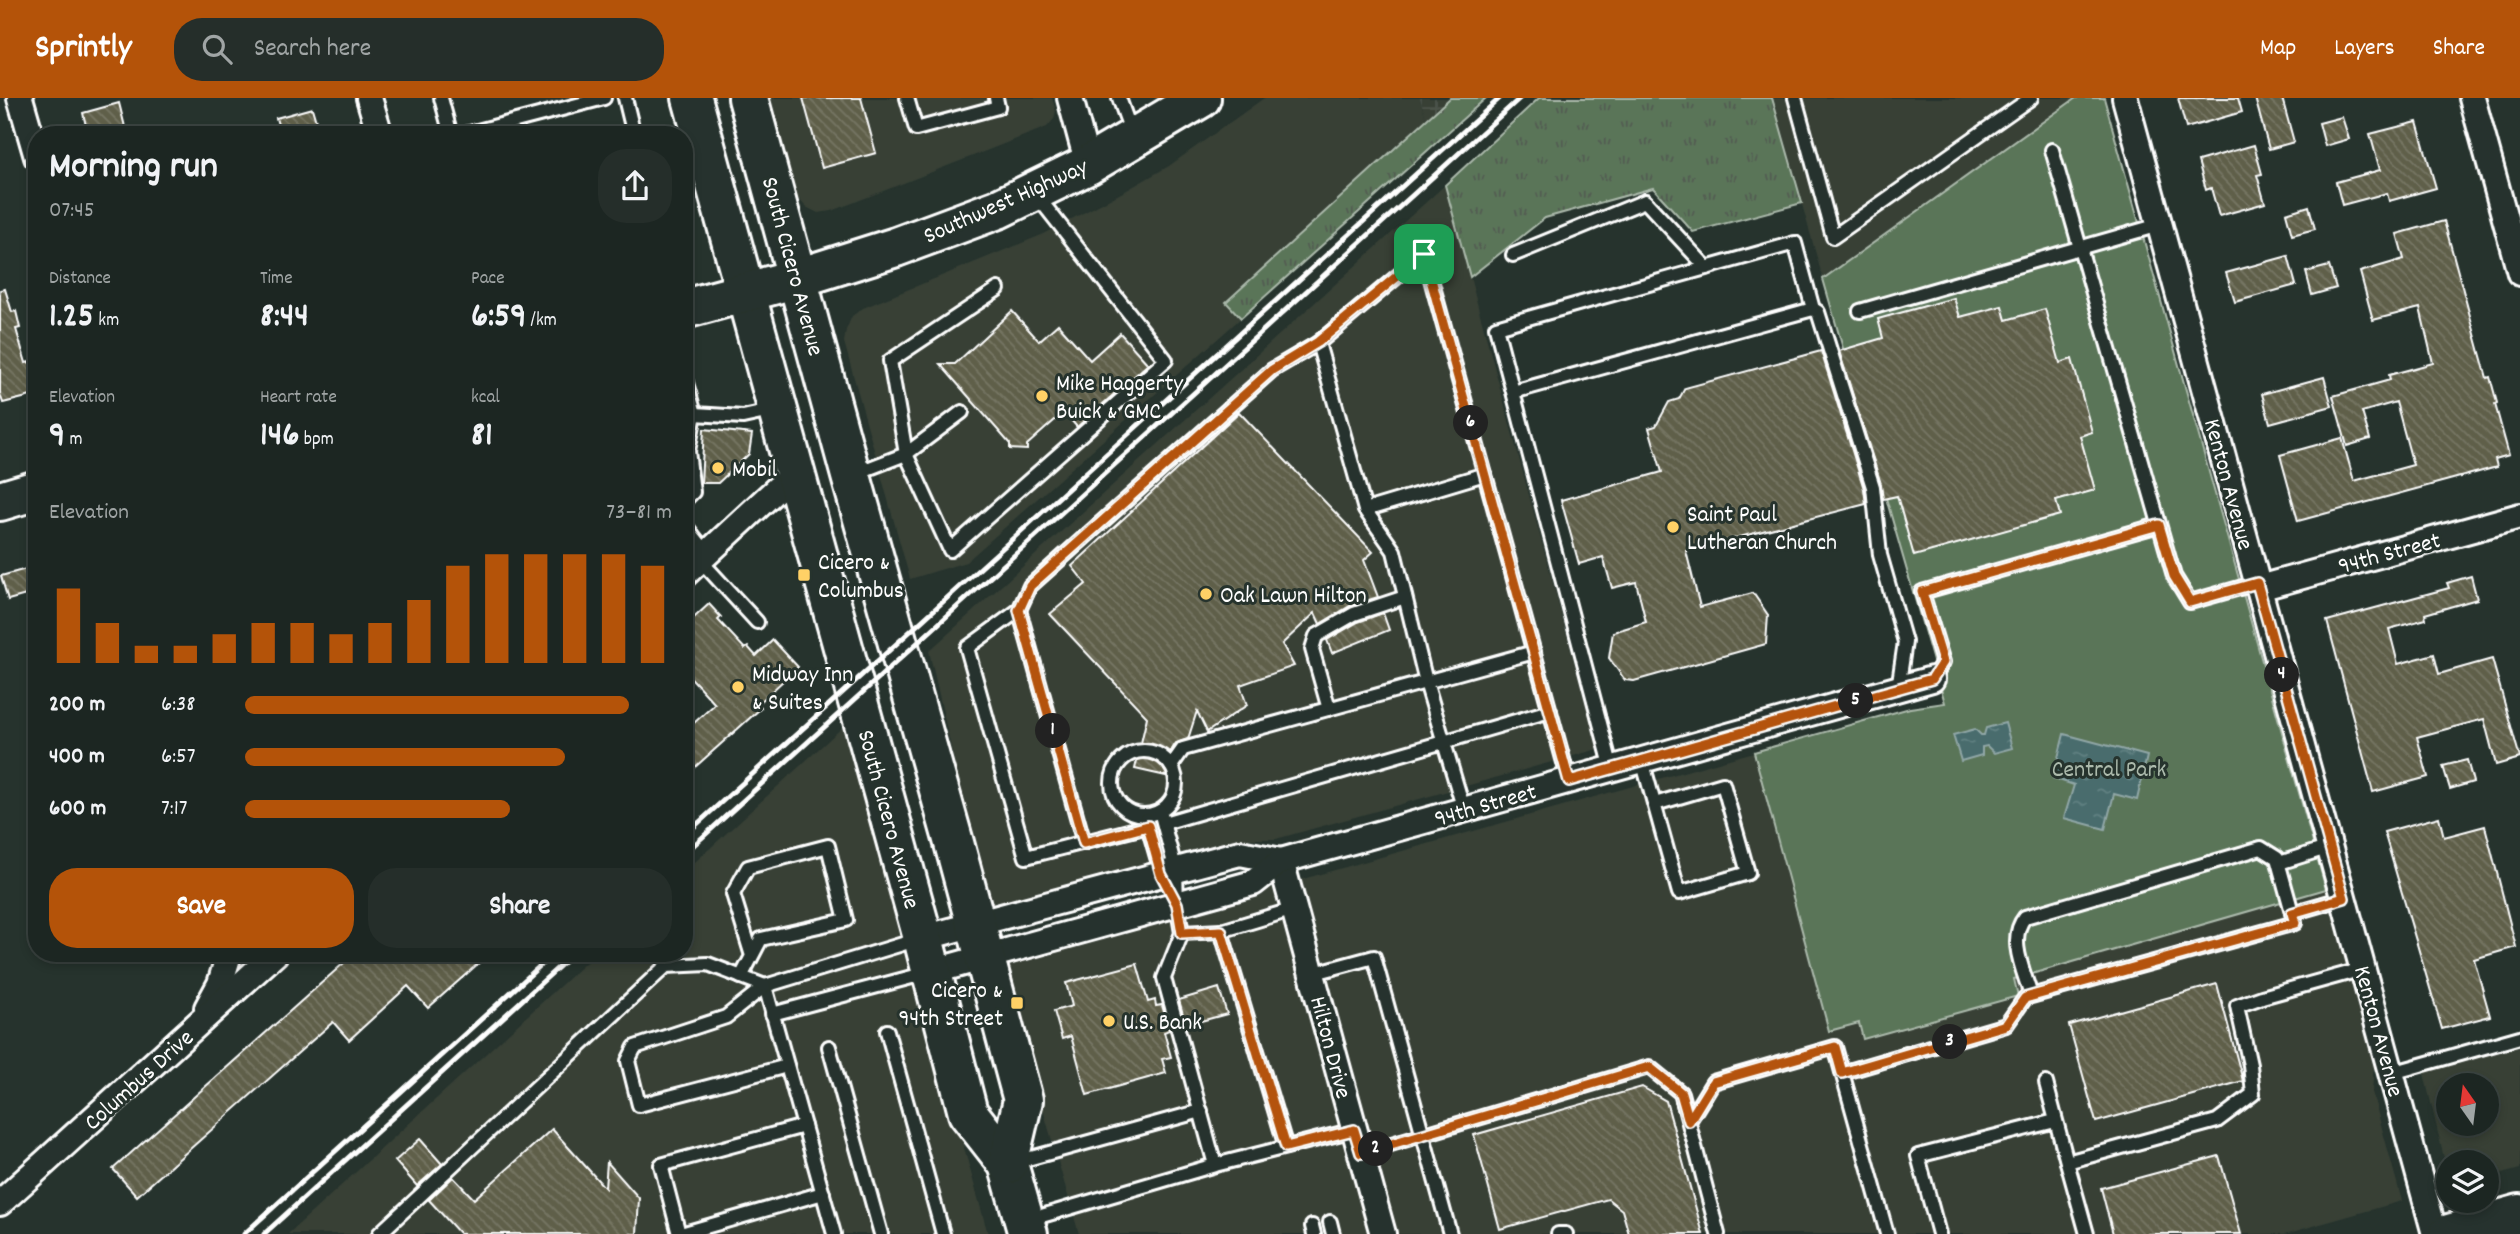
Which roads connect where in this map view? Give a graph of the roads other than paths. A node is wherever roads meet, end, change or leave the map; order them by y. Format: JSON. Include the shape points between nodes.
{"nodes":[{"id":1,"x":20,"y":98,"type":"edge"},
{"id":2,"x":369,"y":98,"type":"edge"},
{"id":3,"x":441,"y":98,"type":"edge"},
{"id":4,"x":604,"y":98,"type":"edge"},
{"id":5,"x":625,"y":98,"type":"edge"},
{"id":6,"x":692,"y":98,"type":"edge"},
{"id":7,"x":748,"y":98,"type":"edge"},
{"id":8,"x":907,"y":98,"type":"edge"},
{"id":9,"x":996,"y":98,"type":"edge"},
{"id":10,"x":1070,"y":98,"type":"edge"},
{"id":11,"x":1119,"y":98,"type":"edge"},
{"id":12,"x":1795,"y":98,"type":"edge"},
{"id":13,"x":2031,"y":98,"type":"edge"},
{"id":14,"x":2125,"y":98,"type":"edge"},
{"id":15,"x":2472,"y":98,"type":"edge"},
{"id":16,"x":1199,"y":99,"type":"edge"},
{"id":17,"x":28,"y":126,"type":"edge"},
{"id":18,"x":377,"y":126,"type":"edge"},
{"id":19,"x":449,"y":126,"type":"edge"},
{"id":20,"x":497,"y":126,"type":"edge"},
{"id":21,"x":632,"y":126,"type":"edge"},
{"id":22,"x":1133,"y":138,"type":"junction"},
{"id":23,"x":2052,"y":150,"type":"dead end"},
{"id":24,"x":1088,"y":165,"type":"junction"},
{"id":25,"x":1033,"y":191,"type":"junction"},
{"id":26,"x":2160,"y":225,"type":"junction"},
{"id":27,"x":2081,"y":248,"type":"junction"},
{"id":28,"x":1513,"y":255,"type":"dead end"},
{"id":29,"x":1707,"y":268,"type":"junction"},
{"id":30,"x":2520,"y":273,"type":"edge"},
{"id":31,"x":798,"y":278,"type":"junction"},
{"id":32,"x":998,"y":289,"type":"dead end"},
{"id":33,"x":744,"y":293,"type":"junction"},
{"id":34,"x":693,"y":307,"type":"edge"},
{"id":35,"x":1813,"y":309,"type":"junction"},
{"id":36,"x":1860,"y":312,"type":"dead end"},
{"id":37,"x":1318,"y":342,"type":"junction"},
{"id":38,"x":1513,"y":392,"type":"junction"},
{"id":39,"x":693,"y":407,"type":"edge"},
{"id":40,"x":776,"y":409,"type":"junction"},
{"id":41,"x":962,"y":412,"type":"dead end"},
{"id":42,"x":695,"y":414,"type":"junction"},
{"id":43,"x":693,"y":425,"type":"edge"},
{"id":44,"x":905,"y":454,"type":"junction"},
{"id":45,"x":794,"y":473,"type":"junction"},
{"id":46,"x":1485,"y":474,"type":"junction"},
{"id":47,"x":851,"y":476,"type":"junction"},
{"id":48,"x":28,"y":493,"type":"edge"},
{"id":49,"x":0,"y":501,"type":"edge"},
{"id":50,"x":1365,"y":510,"type":"junction"},
{"id":51,"x":2520,"y":516,"type":"edge"},
{"id":52,"x":2159,"y":525,"type":"junction"},
{"id":53,"x":697,"y":563,"type":"edge"},
{"id":54,"x":2258,"y":586,"type":"junction"},
{"id":55,"x":1405,"y":597,"type":"junction"},
{"id":56,"x":1019,"y":610,"type":"junction"},
{"id":57,"x":757,"y":622,"type":"dead end"},
{"id":58,"x":1534,"y":652,"type":"junction"},
{"id":59,"x":1932,"y":679,"type":"joint"},
{"id":60,"x":1426,"y":682,"type":"junction"},
{"id":61,"x":1898,"y":689,"type":"junction"},
{"id":62,"x":1329,"y":709,"type":"junction"},
{"id":63,"x":1550,"y":711,"type":"junction"},
{"id":64,"x":1444,"y":742,"type":"junction"},
{"id":65,"x":1642,"y":760,"type":"junction"},
{"id":66,"x":1171,"y":766,"type":"junction"},
{"id":67,"x":1612,"y":769,"type":"junction"},
{"id":68,"x":1569,"y":781,"type":"junction"},
{"id":69,"x":1655,"y":804,"type":"junction"},
{"id":70,"x":1464,"y":810,"type":"junction"},
{"id":71,"x":1162,"y":817,"type":"junction"},
{"id":72,"x":1146,"y":820,"type":"junction"},
{"id":73,"x":1084,"y":843,"type":"junction"},
{"id":74,"x":2330,"y":847,"type":"junction"},
{"id":75,"x":1281,"y":860,"type":"junction"},
{"id":76,"x":2279,"y":863,"type":"junction"},
{"id":77,"x":1168,"y":872,"type":"junction"},
{"id":78,"x":2344,"y":898,"type":"junction"},
{"id":79,"x":1177,"y":904,"type":"junction"},
{"id":80,"x":1294,"y":909,"type":"junction"},
{"id":81,"x":2292,"y":913,"type":"junction"},
{"id":82,"x":1221,"y":931,"type":"junction"},
{"id":83,"x":1182,"y":933,"type":"junction"},
{"id":84,"x":980,"y":940,"type":"junction"},
{"id":85,"x":927,"y":955,"type":"junction"},
{"id":86,"x":752,"y":956,"type":"junction"},
{"id":87,"x":227,"y":962,"type":"edge"},
{"id":88,"x":266,"y":962,"type":"edge"},
{"id":89,"x":2363,"y":969,"type":"junction"},
{"id":90,"x":1311,"y":974,"type":"junction"},
{"id":91,"x":741,"y":977,"type":"junction"},
{"id":92,"x":765,"y":986,"type":"junction"},
{"id":93,"x":2031,"y":996,"type":"junction"},
{"id":94,"x":772,"y":1014,"type":"junction"},
{"id":95,"x":196,"y":1027,"type":"junction"},
{"id":96,"x":887,"y":1031,"type":"dead end"},
{"id":97,"x":2520,"y":1037,"type":"edge"},
{"id":98,"x":829,"y":1047,"type":"dead end"},
{"id":99,"x":787,"y":1066,"type":"junction"},
{"id":100,"x":1842,"y":1073,"type":"junction"},
{"id":101,"x":2392,"y":1073,"type":"junction"},
{"id":102,"x":2046,"y":1083,"type":"dead end"},
{"id":103,"x":1201,"y":1111,"type":"junction"},
{"id":104,"x":1689,"y":1121,"type":"junction"},
{"id":105,"x":2055,"y":1121,"type":"junction"},
{"id":106,"x":804,"y":1126,"type":"junction"},
{"id":107,"x":1423,"y":1135,"type":"junction"},
{"id":108,"x":1358,"y":1142,"type":"junction"},
{"id":109,"x":1286,"y":1147,"type":"junction"},
{"id":110,"x":2067,"y":1162,"type":"junction"},
{"id":111,"x":1008,"y":1164,"type":"junction"},
{"id":112,"x":1215,"y":1164,"type":"junction"},
{"id":113,"x":823,"y":1194,"type":"junction"},
{"id":114,"x":0,"y":1203,"type":"edge"},
{"id":115,"x":2520,"y":1214,"type":"edge"},
{"id":116,"x":1026,"y":1228,"type":"edge"},
{"id":117,"x":379,"y":1234,"type":"edge"},
{"id":118,"x":680,"y":1234,"type":"edge"},
{"id":119,"x":834,"y":1234,"type":"edge"},
{"id":120,"x":881,"y":1234,"type":"edge"},
{"id":121,"x":943,"y":1234,"type":"edge"},
{"id":122,"x":1383,"y":1234,"type":"edge"},
{"id":123,"x":1450,"y":1234,"type":"edge"},
{"id":124,"x":1558,"y":1234,"type":"edge"},
{"id":125,"x":1566,"y":1234,"type":"edge"},
{"id":126,"x":1718,"y":1234,"type":"edge"},
{"id":127,"x":1887,"y":1234,"type":"edge"},
{"id":128,"x":1939,"y":1234,"type":"edge"},
{"id":129,"x":2087,"y":1234,"type":"edge"},
{"id":130,"x":2435,"y":1234,"type":"edge"},
{"id":131,"x":2449,"y":1234,"type":"edge"}],
"edges":[{"from":1,"to":17,"type":"street"},
{"from":2,"to":18,"type":"street"},
{"from":3,"to":19,"type":"lane"},
{"from":4,"to":20,"type":"lane"},
{"from":5,"to":21,"type":"lane"},
{"from":6,"to":33,"type":"main road","name":"South Cicero Avenue"},
{"from":7,"to":31,"type":"main road","name":"South Cicero Avenue"},
{"from":8,"to":9,"type":"lane","via":[[916,129],[998,107]]},
{"from":10,"to":24,"type":"street"},
{"from":11,"to":22,"type":"lane"},
{"from":12,"to":13,"type":"lane","via":[[1833,237]]},
{"from":14,"to":26,"type":"street","name":"Kenton Avenue"},
{"from":15,"to":30,"type":"street"},
{"from":16,"to":22,"type":"main road","name":"Southwest Highway"},
{"from":22,"to":24,"type":"main road","name":"Southwest Highway"},
{"from":23,"to":27,"type":"lane"},
{"from":24,"to":25,"type":"main road","name":"Southwest Highway"},
{"from":25,"to":31,"type":"main road","name":"Southwest Highway","via":[[909,242]]},
{"from":25,"to":44,"type":"lane","via":[[1166,360],[950,550]]},
{"from":26,"to":27,"type":"lane"},
{"from":26,"to":54,"type":"street","name":"Kenton Avenue"},
{"from":27,"to":36,"type":"lane"},
{"from":27,"to":52,"type":"lane"},
{"from":28,"to":29,"type":"lane","via":[[1645,201]]},
{"from":29,"to":35,"type":"lane","via":[[1795,243]]},
{"from":29,"to":38,"type":"lane","via":[[1496,327]]},
{"from":31,"to":33,"type":"main road","name":"Southwest Highway"},
{"from":31,"to":47,"type":"main road","name":"South Cicero Avenue"},
{"from":32,"to":44,"type":"lane","via":[[890,361]]},
{"from":33,"to":34,"type":"main road","name":"Southwest Highway"},
{"from":33,"to":40,"type":"main road","name":"South Cicero Avenue"},
{"from":35,"to":38,"type":"lane"},
{"from":35,"to":61,"type":"lane","via":[[1818,312],[1873,487],[1880,555],[1905,642]]},
{"from":37,"to":46,"type":"lane","via":[[1424,254]]},
{"from":37,"to":50,"type":"lane"},
{"from":37,"to":56,"type":"lane","via":[[1272,370],[1040,577],[1030,586]]},
{"from":38,"to":67,"type":"lane"},
{"from":39,"to":42,"type":"lane"},
{"from":40,"to":42,"type":"lane","via":[[743,417]]},
{"from":40,"to":45,"type":"main road","name":"South Cicero Avenue"},
{"from":41,"to":44,"type":"lane"},
{"from":42,"to":43,"type":"lane"},
{"from":44,"to":47,"type":"lane"},
{"from":45,"to":53,"type":"street"},
{"from":45,"to":85,"type":"main road","name":"South Cicero Avenue"},
{"from":46,"to":50,"type":"lane"},
{"from":46,"to":58,"type":"lane"},
{"from":47,"to":84,"type":"main road","name":"South Cicero Avenue"},
{"from":48,"to":49,"type":"main road"},
{"from":50,"to":55,"type":"lane","via":[[1394,551]]},
{"from":51,"to":54,"type":"street","name":"94th Street"},
{"from":52,"to":54,"type":"lane","via":[[2174,576],[2190,602]]},
{"from":52,"to":59,"type":"lane","via":[[1922,592],[1943,662]]},
{"from":53,"to":57,"type":"lane"},
{"from":54,"to":74,"type":"street","name":"Kenton Avenue"},
{"from":55,"to":60,"type":"lane"},
{"from":55,"to":62,"type":"lane","via":[[1353,614],[1316,636],[1311,649]]},
{"from":56,"to":73,"type":"lane"},
{"from":56,"to":73,"type":"lane","via":[[967,649],[1026,857]]},
{"from":58,"to":60,"type":"lane"},
{"from":58,"to":63,"type":"lane"},
{"from":59,"to":61,"type":"street","name":"94th Street"},
{"from":60,"to":62,"type":"lane"},
{"from":60,"to":64,"type":"lane"},
{"from":61,"to":65,"type":"street","name":"94th Street"},
{"from":62,"to":66,"type":"lane","via":[[1183,749]]},
{"from":63,"to":64,"type":"lane"},
{"from":63,"to":68,"type":"lane"},
{"from":64,"to":70,"type":"lane"},
{"from":64,"to":71,"type":"lane"},
{"from":65,"to":67,"type":"street","name":"94th Street"},
{"from":65,"to":69,"type":"lane"},
{"from":66,"to":71,"type":"lane","via":[[1174,796]]},
{"from":66,"to":72,"type":"lane","via":[[1147,751],[1127,755],[1114,771],[1116,800]]},
{"from":67,"to":68,"type":"street","name":"94th Street"},
{"from":68,"to":70,"type":"street","name":"94th Street"},
{"from":69,"to":69,"type":"lane","via":[[1679,893],[1748,873],[1723,784]]},
{"from":70,"to":75,"type":"street","name":"94th Street"},
{"from":71,"to":72,"type":"lane"},
{"from":71,"to":77,"type":"lane"},
{"from":72,"to":73,"type":"lane"},
{"from":72,"to":77,"type":"lane"},
{"from":74,"to":76,"type":"lane"},
{"from":74,"to":78,"type":"street","name":"Kenton Avenue"},
{"from":75,"to":77,"type":"street","name":"94th Street","via":[[1240,853]]},
{"from":75,"to":79,"type":"street","name":"94th Street","via":[[1253,883]]},
{"from":75,"to":80,"type":"street","name":"Hilton Drive"},
{"from":76,"to":81,"type":"lane"},
{"from":76,"to":93,"type":"lane","via":[[2261,848],[2025,916],[2017,927],[2016,943]]},
{"from":77,"to":79,"type":"lane"},
{"from":77,"to":84,"type":"street","name":"94th Street"},
{"from":78,"to":81,"type":"lane"},
{"from":78,"to":89,"type":"street","name":"Kenton Avenue"},
{"from":79,"to":83,"type":"lane"},
{"from":79,"to":84,"type":"street","name":"94th Street"},
{"from":80,"to":82,"type":"lane"},
{"from":80,"to":90,"type":"street","name":"Hilton Drive"},
{"from":81,"to":93,"type":"lane","via":[[2295,923]]},
{"from":82,"to":83,"type":"lane"},
{"from":82,"to":109,"type":"lane"},
{"from":83,"to":103,"type":"lane","via":[[1164,978]]},
{"from":84,"to":85,"type":"street","name":"94th Street"},
{"from":84,"to":85,"type":"street","name":"94th Street"},
{"from":84,"to":111,"type":"main road","name":"South Cicero Avenue","via":[[1023,1100]]},
{"from":85,"to":92,"type":"lane"},
{"from":85,"to":94,"type":"lane"},
{"from":85,"to":111,"type":"main road","name":"South Cicero Avenue","via":[[968,1112]]},
{"from":86,"to":86,"type":"lane","via":[[761,940],[846,920],[828,846],[748,867],[733,894]]},
{"from":86,"to":91,"type":"lane"},
{"from":87,"to":95,"type":"street"},
{"from":88,"to":95,"type":"street","name":"Columbus Drive"},
{"from":89,"to":101,"type":"street","name":"Kenton Avenue"},
{"from":89,"to":110,"type":"lane","via":[[2237,1006],[2253,1094],[2217,1121]]},
{"from":90,"to":107,"type":"lane","via":[[1374,957]]},
{"from":90,"to":108,"type":"street","name":"Hilton Drive"},
{"from":91,"to":92,"type":"lane"},
{"from":91,"to":117,"type":"lane","via":[[708,964],[666,966]]},
{"from":92,"to":94,"type":"lane"},
{"from":92,"to":99,"type":"lane","via":[[726,1017],[635,1047],[628,1061],[639,1105]]},
{"from":93,"to":100,"type":"lane","via":[[2006,1025]]},
{"from":94,"to":99,"type":"lane"},
{"from":95,"to":114,"type":"street","name":"Columbus Drive"},
{"from":96,"to":121,"type":"lane"},
{"from":97,"to":101,"type":"lane"},
{"from":98,"to":120,"type":"lane"},
{"from":99,"to":106,"type":"lane"},
{"from":100,"to":104,"type":"lane","via":[[1835,1047],[1713,1082]]},
{"from":100,"to":127,"type":"lane"},
{"from":101,"to":130,"type":"street","name":"Kenton Avenue"},
{"from":102,"to":105,"type":"lane"},
{"from":103,"to":111,"type":"lane"},
{"from":103,"to":112,"type":"lane"},
{"from":104,"to":107,"type":"lane","via":[[1681,1093],[1649,1067]]},
{"from":104,"to":126,"type":"lane"},
{"from":105,"to":110,"type":"lane"},
{"from":105,"to":128,"type":"lane","via":[[1918,1156]]},
{"from":106,"to":113,"type":"lane"},
{"from":106,"to":118,"type":"lane","via":[[661,1165]]},
{"from":107,"to":108,"type":"lane"},
{"from":107,"to":123,"type":"lane"},
{"from":108,"to":109,"type":"lane"},
{"from":108,"to":122,"type":"street","name":"Hilton Drive"},
{"from":109,"to":112,"type":"lane"},
{"from":110,"to":129,"type":"lane"},
{"from":111,"to":116,"type":"main road","name":"South Cicero Avenue"},
{"from":112,"to":116,"type":"lane"},
{"from":113,"to":118,"type":"lane"},
{"from":113,"to":119,"type":"lane"},
{"from":115,"to":131,"type":"main road"},
{"from":124,"to":125,"type":"lane"}]}
